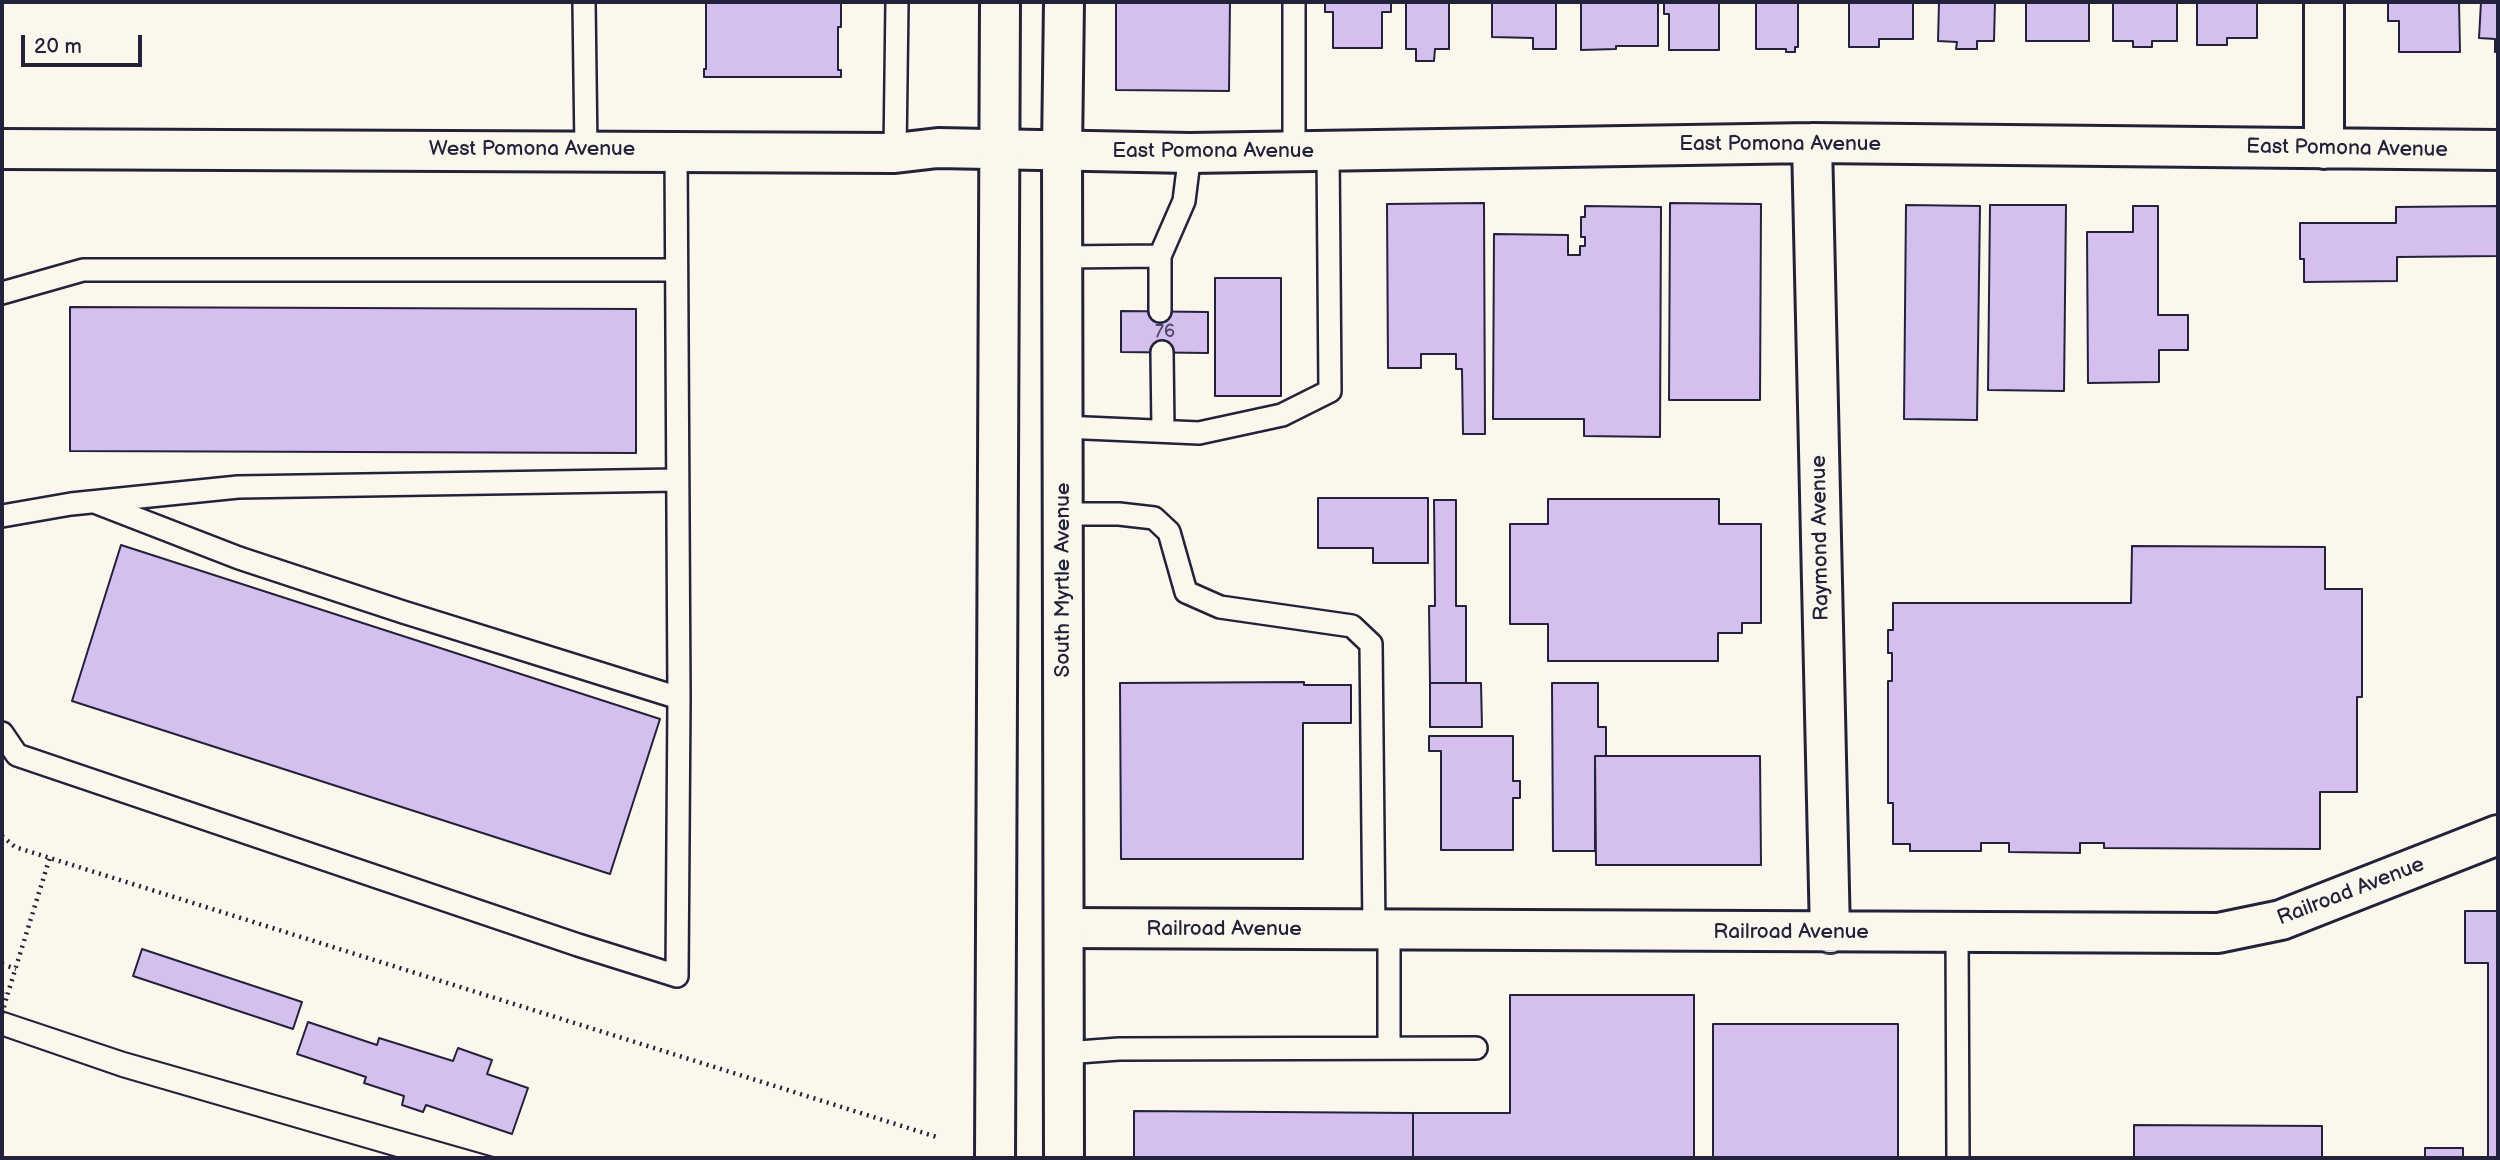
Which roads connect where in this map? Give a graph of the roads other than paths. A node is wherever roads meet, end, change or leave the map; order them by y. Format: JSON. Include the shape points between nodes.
{"nodes":[{"id":1,"x":584,"y":2,"type":"edge"},
{"id":2,"x":897,"y":2,"type":"edge"},
{"id":3,"x":1000,"y":2,"type":"edge"},
{"id":4,"x":1064,"y":2,"type":"edge"},
{"id":5,"x":1294,"y":2,"type":"edge"},
{"id":6,"x":2324,"y":2,"type":"edge"},
{"id":7,"x":1812,"y":143,"type":"junction"},
{"id":8,"x":2,"y":149,"type":"edge"},
{"id":9,"x":999,"y":149,"type":"junction"},
{"id":10,"x":2324,"y":149,"type":"junction"},
{"id":11,"x":586,"y":150,"type":"junction"},
{"id":12,"x":676,"y":150,"type":"junction"},
{"id":13,"x":2498,"y":150,"type":"edge"},
{"id":14,"x":1062,"y":151,"type":"junction"},
{"id":15,"x":1311,"y":151,"type":"junction"},
{"id":16,"x":895,"y":153,"type":"junction"},
{"id":17,"x":1190,"y":153,"type":"junction"},
{"id":18,"x":1160,"y":256,"type":"junction"},
{"id":19,"x":1062,"y":257,"type":"junction"},
{"id":20,"x":676,"y":270,"type":"junction"},
{"id":21,"x":2,"y":293,"type":"edge"},
{"id":22,"x":1160,"y":311,"type":"dead end"},
{"id":23,"x":1162,"y":352,"type":"dead end"},
{"id":24,"x":1063,"y":427,"type":"junction"},
{"id":25,"x":1163,"y":431,"type":"junction"},
{"id":26,"x":677,"y":480,"type":"junction"},
{"id":27,"x":93,"y":502,"type":"junction"},
{"id":28,"x":1063,"y":514,"type":"junction"},
{"id":29,"x":2,"y":516,"type":"edge"},
{"id":30,"x":678,"y":698,"type":"junction"},
{"id":31,"x":2,"y":733,"type":"edge"},
{"id":32,"x":2498,"y":835,"type":"edge"},
{"id":33,"x":1065,"y":928,"type":"junction"},
{"id":34,"x":1381,"y":931,"type":"junction"},
{"id":35,"x":1830,"y":933,"type":"junction"},
{"id":36,"x":1957,"y":933,"type":"junction"},
{"id":37,"x":1389,"y":1048,"type":"junction"},
{"id":38,"x":1476,"y":1048,"type":"dead end"},
{"id":39,"x":1065,"y":1053,"type":"junction"},
{"id":40,"x":995,"y":1158,"type":"edge"},
{"id":41,"x":1064,"y":1158,"type":"edge"},
{"id":42,"x":1958,"y":1158,"type":"edge"}],
"edges":[{"from":1,"to":11,"type":"lane"},
{"from":2,"to":16,"type":"lane"},
{"from":3,"to":9,"type":"street"},
{"from":4,"to":14,"type":"street","name":"South Myrtle Avenue"},
{"from":5,"to":15,"type":"lane"},
{"from":6,"to":10,"type":"street"},
{"from":7,"to":10,"type":"street","name":"East Pomona Avenue"},
{"from":7,"to":15,"type":"street","name":"East Pomona Avenue"},
{"from":7,"to":35,"type":"street","name":"Raymond Avenue"},
{"from":8,"to":11,"type":"street","name":"West Pomona Avenue"},
{"from":9,"to":14,"type":"street","name":"West Pomona Avenue"},
{"from":9,"to":16,"type":"street","name":"West Pomona Avenue"},
{"from":9,"to":40,"type":"street"},
{"from":10,"to":13,"type":"street","name":"East Pomona Avenue"},
{"from":11,"to":12,"type":"street","name":"West Pomona Avenue"},
{"from":12,"to":16,"type":"street","name":"West Pomona Avenue"},
{"from":12,"to":20,"type":"lane"},
{"from":14,"to":17,"type":"street","name":"East Pomona Avenue"},
{"from":14,"to":19,"type":"street","name":"South Myrtle Avenue"},
{"from":15,"to":17,"type":"street","name":"East Pomona Avenue"},
{"from":15,"to":25,"type":"lane","via":[[1330,391],[1282,415],[1199,433]]},
{"from":17,"to":18,"type":"lane","via":[[1184,201]]},
{"from":18,"to":19,"type":"lane"},
{"from":18,"to":22,"type":"lane"},
{"from":19,"to":24,"type":"street","name":"South Myrtle Avenue"},
{"from":20,"to":21,"type":"lane","via":[[83,270]]},
{"from":20,"to":26,"type":"lane"},
{"from":23,"to":25,"type":"lane"},
{"from":24,"to":25,"type":"lane"},
{"from":24,"to":28,"type":"street","name":"South Myrtle Avenue"},
{"from":26,"to":27,"type":"lane","via":[[238,487]]},
{"from":26,"to":30,"type":"lane"},
{"from":27,"to":29,"type":"lane"},
{"from":27,"to":30,"type":"lane","via":[[240,558]]},
{"from":28,"to":33,"type":"street","name":"South Myrtle Avenue"},
{"from":28,"to":34,"type":"lane","via":[[1154,518],[1169,532],[1186,592],[1220,607],[1352,626],[1371,644]]},
{"from":30,"to":31,"type":"lane","via":[[677,976],[17,755]]},
{"from":32,"to":36,"type":"street","name":"Railroad Avenue","via":[[2281,920],[2218,933]]},
{"from":33,"to":34,"type":"street","name":"Railroad Avenue"},
{"from":33,"to":39,"type":"street","name":"South Myrtle Avenue"},
{"from":34,"to":35,"type":"street","name":"Railroad Avenue"},
{"from":34,"to":37,"type":"lane"},
{"from":35,"to":36,"type":"street","name":"Railroad Avenue"},
{"from":36,"to":42,"type":"lane"},
{"from":37,"to":38,"type":"lane"},
{"from":37,"to":39,"type":"lane"},
{"from":39,"to":41,"type":"street","name":"South Myrtle Avenue"}]}
